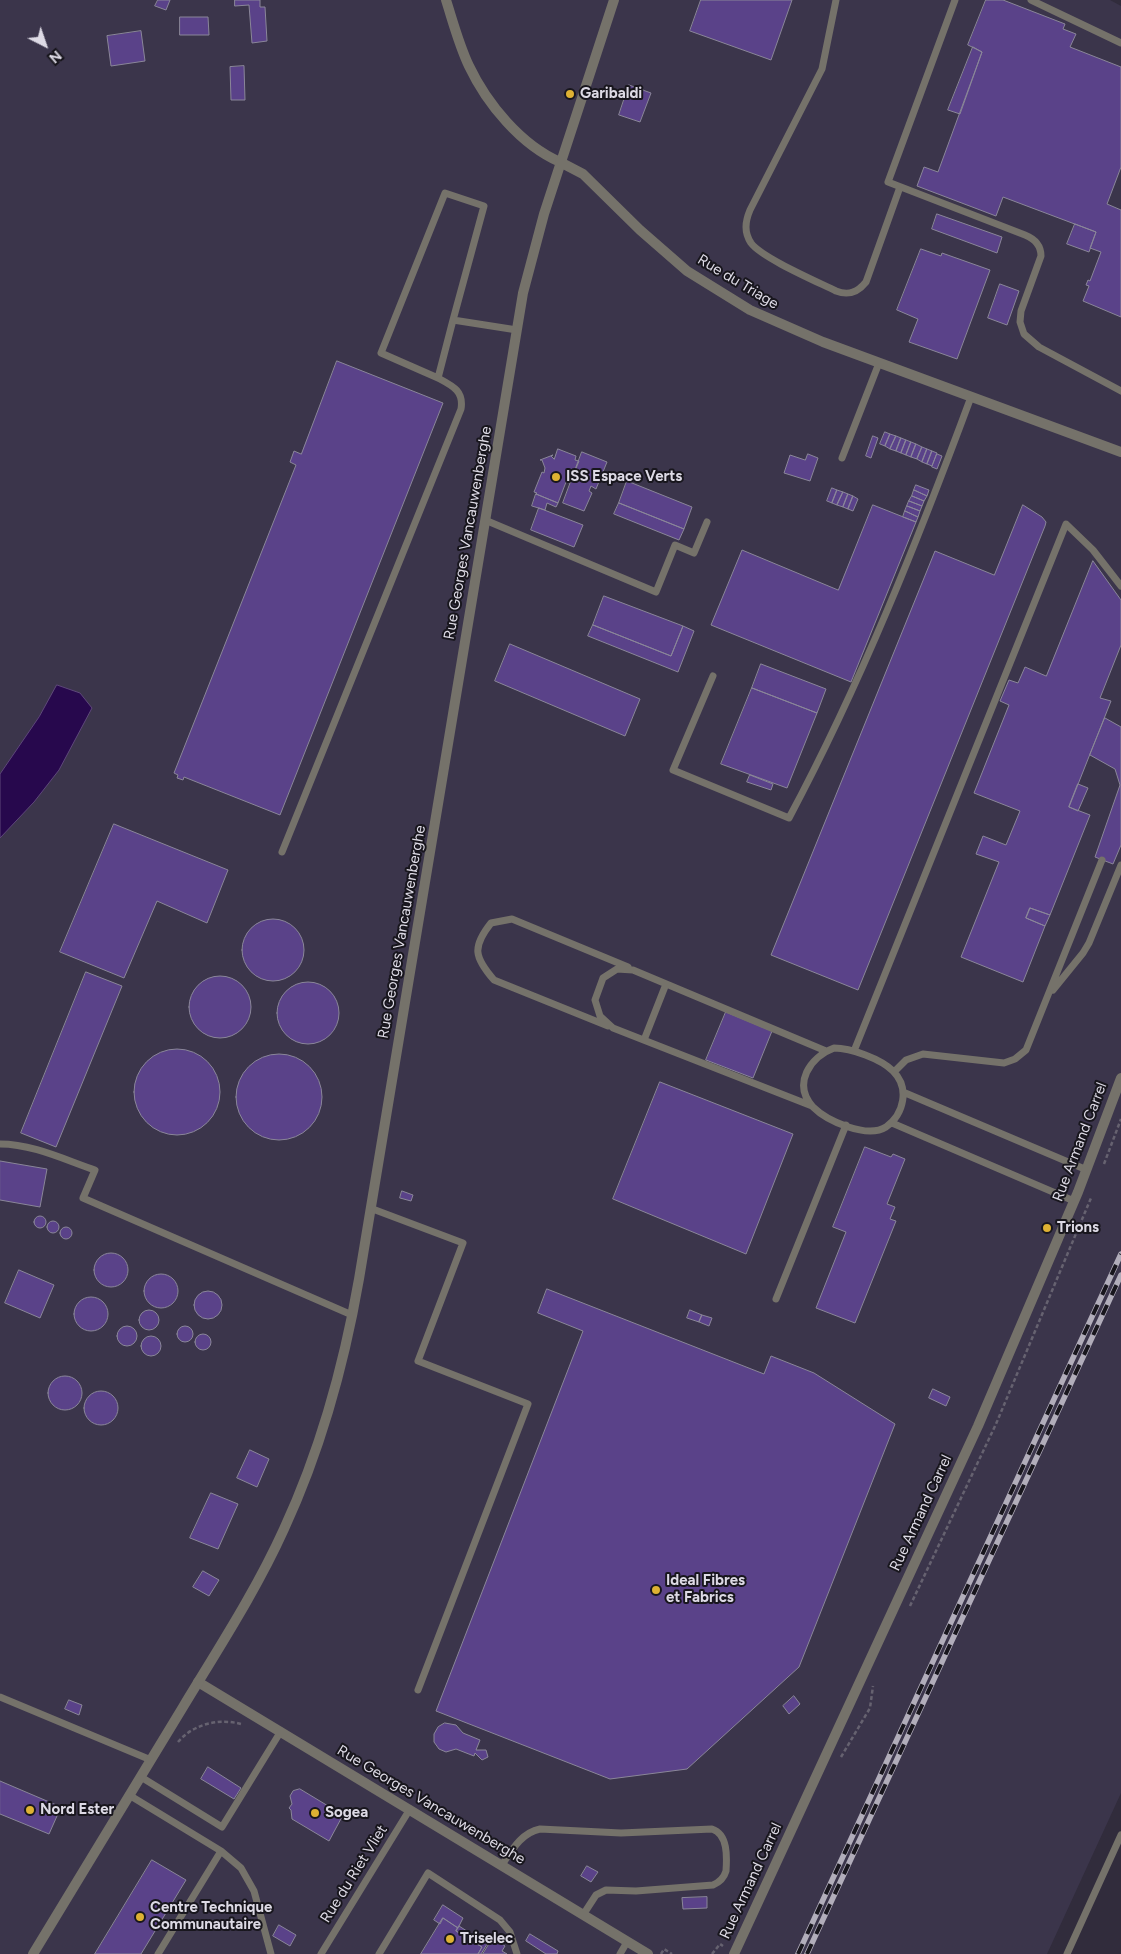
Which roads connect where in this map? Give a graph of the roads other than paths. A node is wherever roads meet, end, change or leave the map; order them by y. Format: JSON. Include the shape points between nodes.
{"nodes":[{"id":1,"x":446,"y":0,"type":"edge"},
{"id":2,"x":614,"y":0,"type":"edge"},
{"id":3,"x":836,"y":0,"type":"edge"},
{"id":4,"x":955,"y":0,"type":"edge"},
{"id":5,"x":1031,"y":0,"type":"edge"},
{"id":6,"x":1121,"y":43,"type":"edge"},
{"id":7,"x":560,"y":162,"type":"junction"},
{"id":8,"x":900,"y":187,"type":"junction"},
{"id":9,"x":453,"y":320,"type":"junction"},
{"id":10,"x":517,"y":330,"type":"junction"},
{"id":11,"x":879,"y":363,"type":"junction"},
{"id":12,"x":438,"y":378,"type":"junction"},
{"id":13,"x":1121,"y":391,"type":"edge"},
{"id":14,"x":972,"y":397,"type":"junction"},
{"id":15,"x":1121,"y":452,"type":"edge"},
{"id":16,"x":842,"y":458,"type":"dead end"},
{"id":17,"x":485,"y":520,"type":"junction"},
{"id":18,"x":707,"y":522,"type":"dead end"},
{"id":19,"x":1121,"y":586,"type":"edge"},
{"id":20,"x":713,"y":676,"type":"dead end"},
{"id":21,"x":282,"y":852,"type":"dead end"},
{"id":22,"x":1102,"y":860,"type":"dead end"},
{"id":23,"x":1121,"y":865,"type":"edge"},
{"id":24,"x":633,"y":970,"type":"junction"},
{"id":25,"x":666,"y":984,"type":"junction"},
{"id":26,"x":1048,"y":996,"type":"junction"},
{"id":27,"x":613,"y":1028,"type":"junction"},
{"id":28,"x":644,"y":1040,"type":"junction"},
{"id":29,"x":826,"y":1051,"type":"junction"},
{"id":30,"x":854,"y":1051,"type":"junction"},
{"id":31,"x":894,"y":1072,"type":"junction"},
{"id":32,"x":1121,"y":1078,"type":"edge"},
{"id":33,"x":903,"y":1092,"type":"junction"},
{"id":34,"x":812,"y":1106,"type":"junction"},
{"id":35,"x":892,"y":1123,"type":"junction"},
{"id":36,"x":846,"y":1125,"type":"junction"},
{"id":37,"x":0,"y":1144,"type":"edge"},
{"id":38,"x":1086,"y":1170,"type":"junction"},
{"id":39,"x":1074,"y":1202,"type":"junction"},
{"id":40,"x":370,"y":1208,"type":"junction"},
{"id":41,"x":776,"y":1299,"type":"dead end"},
{"id":42,"x":352,"y":1315,"type":"junction"},
{"id":43,"x":198,"y":1682,"type":"junction"},
{"id":44,"x":418,"y":1690,"type":"dead end"},
{"id":45,"x":0,"y":1697,"type":"edge"},
{"id":46,"x":281,"y":1731,"type":"junction"},
{"id":47,"x":151,"y":1760,"type":"junction"},
{"id":48,"x":140,"y":1777,"type":"junction"},
{"id":49,"x":129,"y":1795,"type":"junction"},
{"id":50,"x":410,"y":1809,"type":"junction"},
{"id":51,"x":1121,"y":1835,"type":"edge"},
{"id":52,"x":222,"y":1851,"type":"junction"},
{"id":53,"x":502,"y":1865,"type":"junction"},
{"id":54,"x":584,"y":1915,"type":"junction"},
{"id":55,"x":628,"y":1942,"type":"junction"},
{"id":56,"x":33,"y":1954,"type":"edge"},
{"id":57,"x":158,"y":1954,"type":"edge"},
{"id":58,"x":271,"y":1954,"type":"edge"},
{"id":59,"x":321,"y":1954,"type":"edge"},
{"id":60,"x":378,"y":1954,"type":"edge"},
{"id":61,"x":517,"y":1954,"type":"edge"},
{"id":62,"x":620,"y":1954,"type":"edge"},
{"id":63,"x":648,"y":1954,"type":"edge"},
{"id":64,"x":734,"y":1954,"type":"edge"},
{"id":65,"x":1067,"y":1954,"type":"edge"}],
"edges":[{"from":1,"to":7,"type":"street","name":"Rue du Triage","via":[[466,58],[480,86],[518,133]]},
{"from":2,"to":7,"type":"street","name":"Rue Georges Vancauwenberghe"},
{"from":3,"to":8,"type":"lane","via":[[822,69],[750,210],[745,226],[747,235],[762,254],[836,291],[849,294],[866,282]]},
{"from":4,"to":8,"type":"lane","via":[[888,182]]},
{"from":5,"to":6,"type":"lane"},
{"from":7,"to":10,"type":"street","name":"Rue Georges Vancauwenberghe","via":[[535,241]]},
{"from":7,"to":11,"type":"street","name":"Rue du Triage","via":[[583,174],[656,245],[711,287],[781,325]]},
{"from":8,"to":13,"type":"lane","via":[[1036,241],[1042,256],[1022,311],[1020,322],[1024,334],[1039,347]]},
{"from":9,"to":10,"type":"lane"},
{"from":9,"to":12,"type":"lane"},
{"from":9,"to":12,"type":"lane","via":[[484,206],[445,193],[381,353]]},
{"from":10,"to":17,"type":"street","name":"Rue Georges Vancauwenberghe"},
{"from":11,"to":14,"type":"street","name":"Rue du Triage"},
{"from":11,"to":16,"type":"lane"},
{"from":12,"to":21,"type":"lane","via":[[459,391],[461,409]]},
{"from":14,"to":15,"type":"street","name":"Rue du Triage"},
{"from":14,"to":20,"type":"lane","via":[[858,680],[789,818],[673,770]]},
{"from":17,"to":18,"type":"lane","via":[[656,592],[675,545],[694,553]]},
{"from":17,"to":40,"type":"street","name":"Rue Georges Vancauwenberghe"},
{"from":19,"to":30,"type":"lane","via":[[1093,550],[1066,524]]},
{"from":22,"to":26,"type":"lane"},
{"from":23,"to":26,"type":"lane","via":[[1084,953]]},
{"from":24,"to":25,"type":"lane"},
{"from":24,"to":27,"type":"lane","via":[[617,969],[603,978],[596,1000],[600,1016]]},
{"from":24,"to":27,"type":"lane","via":[[512,919],[491,923],[479,938],[477,953],[482,967],[494,980]]},
{"from":25,"to":28,"type":"lane"},
{"from":25,"to":29,"type":"lane"},
{"from":26,"to":31,"type":"lane","via":[[1026,1050],[1015,1059],[1004,1063],[923,1054],[906,1060]]},
{"from":27,"to":28,"type":"lane"},
{"from":28,"to":34,"type":"lane"},
{"from":29,"to":30,"type":"lane","via":[[847,1048]]},
{"from":29,"to":34,"type":"lane","via":[[813,1060],[807,1070],[804,1082]]},
{"from":30,"to":31,"type":"lane"},
{"from":31,"to":33,"type":"lane"},
{"from":32,"to":38,"type":"street","name":"Rue Armand Carrel"},
{"from":33,"to":35,"type":"lane","via":[[903,1103]]},
{"from":33,"to":38,"type":"lane"},
{"from":34,"to":36,"type":"lane","via":[[821,1114]]},
{"from":35,"to":36,"type":"lane","via":[[872,1132],[859,1132]]},
{"from":35,"to":39,"type":"lane"},
{"from":36,"to":41,"type":"lane"},
{"from":37,"to":42,"type":"lane","via":[[32,1148],[95,1170],[83,1198]]},
{"from":38,"to":39,"type":"street","name":"Rue Armand Carrel"},
{"from":39,"to":64,"type":"street","name":"Rue Armand Carrel","via":[[953,1481]]},
{"from":40,"to":42,"type":"street","name":"Rue Georges Vancauwenberghe"},
{"from":40,"to":44,"type":"lane","via":[[463,1243],[418,1361],[528,1404]]},
{"from":42,"to":43,"type":"street","name":"Rue Georges Vancauwenberghe","via":[[330,1406],[296,1502],[266,1566]]},
{"from":43,"to":46,"type":"street","name":"Rue Georges Vancauwenberghe"},
{"from":43,"to":47,"type":"street","name":"Rue Georges Vancauwenberghe"},
{"from":45,"to":47,"type":"lane"},
{"from":46,"to":48,"type":"lane","via":[[222,1827]]},
{"from":46,"to":50,"type":"street","name":"Rue Georges Vancauwenberghe"},
{"from":47,"to":48,"type":"street","name":"Rue Georges Vancauwenberghe"},
{"from":48,"to":49,"type":"street","name":"Rue Georges Vancauwenberghe"},
{"from":49,"to":52,"type":"lane"},
{"from":49,"to":56,"type":"street","name":"Rue Georges Vancauwenberghe"},
{"from":50,"to":53,"type":"street","name":"Rue Georges Vancauwenberghe"},
{"from":50,"to":59,"type":"lane","name":"Rue du Riet Vliet"},
{"from":51,"to":65,"type":"lane"},
{"from":52,"to":57,"type":"lane"},
{"from":52,"to":58,"type":"lane","via":[[251,1882]]},
{"from":53,"to":54,"type":"street","name":"Rue Georges Vancauwenberghe"},
{"from":53,"to":54,"type":"lane","via":[[520,1840],[540,1829],[621,1833],[712,1829],[723,1838],[726,1871],[717,1884],[636,1891],[606,1890],[596,1895]]},
{"from":54,"to":55,"type":"street","name":"Rue Georges Vancauwenberghe"},
{"from":55,"to":62,"type":"lane"},
{"from":55,"to":63,"type":"street","name":"Rue Georges Vancauwenberghe"},
{"from":60,"to":61,"type":"lane","via":[[428,1873],[505,1925]]}]}
